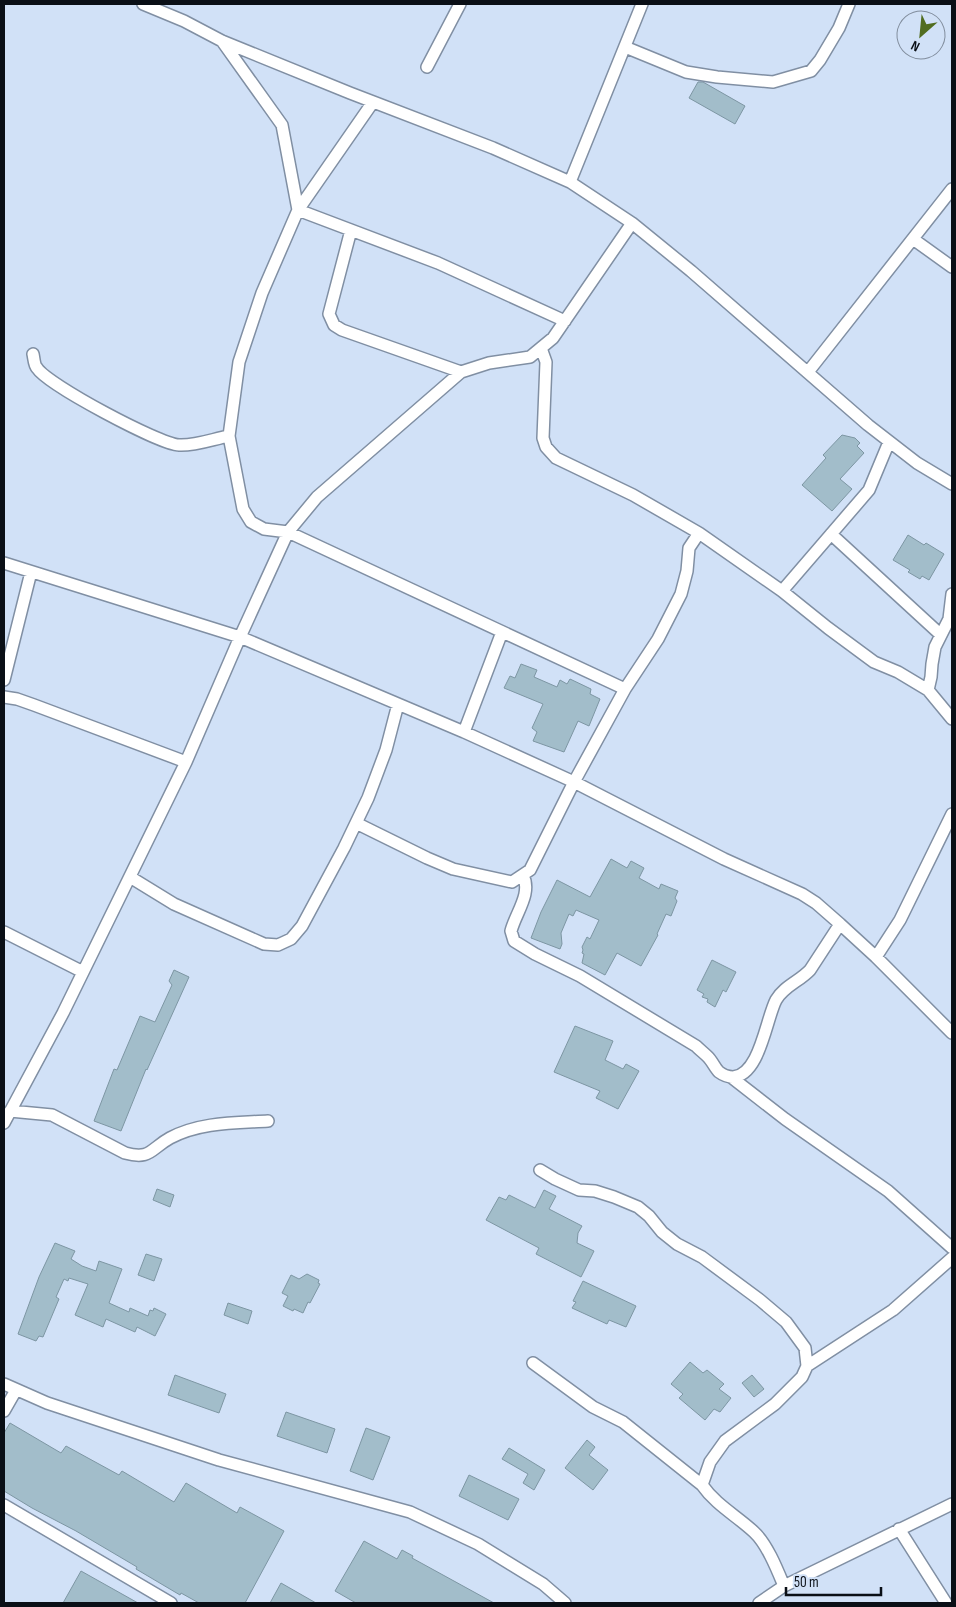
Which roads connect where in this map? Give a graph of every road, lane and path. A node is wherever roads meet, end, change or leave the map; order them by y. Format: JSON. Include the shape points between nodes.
{"nodes":[{"id":1,"x":143,"y":4,"type":"edge"},
{"id":2,"x":460,"y":4,"type":"edge"},
{"id":3,"x":642,"y":4,"type":"edge"},
{"id":4,"x":849,"y":4,"type":"edge"},
{"id":5,"x":222,"y":41,"type":"junction"},
{"id":6,"x":625,"y":47,"type":"junction"},
{"id":7,"x":427,"y":67,"type":"dead end"},
{"id":8,"x":373,"y":102,"type":"junction"},
{"id":9,"x":570,"y":182,"type":"junction"},
{"id":10,"x":952,"y":189,"type":"edge"},
{"id":11,"x":298,"y":210,"type":"junction"},
{"id":12,"x":632,"y":224,"type":"junction"},
{"id":13,"x":351,"y":230,"type":"junction"},
{"id":14,"x":913,"y":239,"type":"junction"},
{"id":15,"x":952,"y":267,"type":"edge"},
{"id":16,"x":565,"y":321,"type":"junction"},
{"id":17,"x":541,"y":348,"type":"junction"},
{"id":18,"x":33,"y":354,"type":"dead end"},
{"id":19,"x":461,"y":372,"type":"junction"},
{"id":20,"x":808,"y":372,"type":"junction"},
{"id":21,"x":229,"y":436,"type":"junction"},
{"id":22,"x":889,"y":442,"type":"junction"},
{"id":23,"x":952,"y":484,"type":"edge"},
{"id":24,"x":288,"y":532,"type":"junction"},
{"id":25,"x":699,"y":533,"type":"junction"},
{"id":26,"x":831,"y":534,"type":"junction"},
{"id":27,"x":4,"y":563,"type":"edge"},
{"id":28,"x":31,"y":572,"type":"junction"},
{"id":29,"x":782,"y":591,"type":"junction"},
{"id":30,"x":952,"y":594,"type":"edge"},
{"id":31,"x":502,"y":632,"type":"junction"},
{"id":32,"x":941,"y":635,"type":"junction"},
{"id":33,"x":240,"y":637,"type":"junction"},
{"id":34,"x":4,"y":680,"type":"edge"},
{"id":35,"x":625,"y":688,"type":"junction"},
{"id":36,"x":928,"y":690,"type":"junction"},
{"id":37,"x":4,"y":697,"type":"edge"},
{"id":38,"x":398,"y":704,"type":"junction"},
{"id":39,"x":952,"y":719,"type":"edge"},
{"id":40,"x":464,"y":732,"type":"junction"},
{"id":41,"x":186,"y":762,"type":"junction"},
{"id":42,"x":574,"y":782,"type":"junction"},
{"id":43,"x":952,"y":814,"type":"edge"},
{"id":44,"x":356,"y":823,"type":"junction"},
{"id":45,"x":523,"y":875,"type":"junction"},
{"id":46,"x":130,"y":877,"type":"junction"},
{"id":47,"x":840,"y":924,"type":"junction"},
{"id":48,"x":4,"y":932,"type":"edge"},
{"id":49,"x":876,"y":957,"type":"junction"},
{"id":50,"x":83,"y":972,"type":"junction"},
{"id":51,"x":952,"y":1033,"type":"edge"},
{"id":52,"x":731,"y":1077,"type":"junction"},
{"id":53,"x":10,"y":1111,"type":"junction"},
{"id":54,"x":268,"y":1121,"type":"dead end"},
{"id":55,"x":4,"y":1123,"type":"edge"},
{"id":56,"x":540,"y":1170,"type":"dead end"},
{"id":57,"x":952,"y":1248,"type":"edge"},
{"id":58,"x":952,"y":1258,"type":"edge"},
{"id":59,"x":533,"y":1363,"type":"dead end"},
{"id":60,"x":807,"y":1366,"type":"junction"},
{"id":61,"x":4,"y":1384,"type":"edge"},
{"id":62,"x":16,"y":1390,"type":"junction"},
{"id":63,"x":4,"y":1411,"type":"edge"},
{"id":64,"x":702,"y":1485,"type":"junction"},
{"id":65,"x":952,"y":1504,"type":"edge"},
{"id":66,"x":4,"y":1505,"type":"edge"},
{"id":67,"x":899,"y":1529,"type":"junction"},
{"id":68,"x":784,"y":1586,"type":"junction"},
{"id":69,"x":171,"y":1603,"type":"edge"},
{"id":70,"x":565,"y":1603,"type":"edge"},
{"id":71,"x":759,"y":1603,"type":"edge"},
{"id":72,"x":946,"y":1603,"type":"edge"}],
"edges":[{"from":1,"to":5,"type":"street"},
{"from":2,"to":7,"type":"street"},
{"from":3,"to":6,"type":"street"},
{"from":4,"to":6,"type":"street","via":[[811,71],[773,82],[686,72]]},
{"from":5,"to":8,"type":"street"},
{"from":5,"to":11,"type":"street","via":[[282,125]]},
{"from":6,"to":9,"type":"street"},
{"from":8,"to":9,"type":"street","via":[[494,148]]},
{"from":8,"to":11,"type":"street"},
{"from":9,"to":12,"type":"street"},
{"from":10,"to":14,"type":"street"},
{"from":11,"to":13,"type":"street"},
{"from":11,"to":21,"type":"street","via":[[262,293],[239,362]]},
{"from":12,"to":16,"type":"street"},
{"from":12,"to":20,"type":"street"},
{"from":13,"to":16,"type":"street","via":[[438,263]]},
{"from":13,"to":19,"type":"street","via":[[329,314],[334,326]]},
{"from":14,"to":15,"type":"street"},
{"from":14,"to":20,"type":"street"},
{"from":16,"to":17,"type":"street"},
{"from":17,"to":19,"type":"street","via":[[530,357],[489,363]]},
{"from":17,"to":25,"type":"street","via":[[546,362],[543,438],[546,447],[561,462],[633,495]]},
{"from":18,"to":21,"type":"street","via":[[36,368],[46,378],[159,440],[179,445]]},
{"from":19,"to":24,"type":"street","via":[[318,497]]},
{"from":20,"to":22,"type":"street"},
{"from":21,"to":24,"type":"street","via":[[242,509],[251,522],[264,529]]},
{"from":22,"to":23,"type":"street"},
{"from":22,"to":26,"type":"street","via":[[869,490]]},
{"from":24,"to":31,"type":"street"},
{"from":24,"to":33,"type":"street"},
{"from":25,"to":29,"type":"street"},
{"from":25,"to":35,"type":"street","via":[[689,548],[682,594],[658,639]]},
{"from":26,"to":29,"type":"street"},
{"from":26,"to":32,"type":"street"},
{"from":27,"to":28,"type":"street"},
{"from":28,"to":33,"type":"street"},
{"from":28,"to":34,"type":"street"},
{"from":29,"to":36,"type":"street","via":[[874,662]]},
{"from":30,"to":32,"type":"street","via":[[949,619]]},
{"from":31,"to":35,"type":"street"},
{"from":31,"to":40,"type":"street"},
{"from":32,"to":36,"type":"street","via":[[935,647]]},
{"from":33,"to":38,"type":"street"},
{"from":33,"to":41,"type":"street"},
{"from":35,"to":42,"type":"street"},
{"from":36,"to":39,"type":"street"},
{"from":37,"to":41,"type":"street","via":[[34,705]]},
{"from":38,"to":40,"type":"street"},
{"from":38,"to":44,"type":"street","via":[[386,750]]},
{"from":40,"to":42,"type":"street"},
{"from":41,"to":46,"type":"street"},
{"from":42,"to":45,"type":"street","via":[[530,870]]},
{"from":42,"to":47,"type":"street","via":[[724,859],[802,894]]},
{"from":43,"to":49,"type":"street","via":[[900,920]]},
{"from":44,"to":45,"type":"street","via":[[453,869],[512,882]]},
{"from":44,"to":46,"type":"street","via":[[302,926],[291,939],[278,946],[264,944],[174,904]]},
{"from":45,"to":52,"type":"street","via":[[526,893],[511,931],[514,941],[580,976],[696,1046],[720,1072]]},
{"from":46,"to":50,"type":"street"},
{"from":47,"to":49,"type":"street"},
{"from":47,"to":52,"type":"street","via":[[810,970],[775,1001],[753,1061],[743,1074]]},
{"from":48,"to":50,"type":"street"},
{"from":49,"to":51,"type":"street"},
{"from":50,"to":53,"type":"street"},
{"from":52,"to":57,"type":"street","via":[[888,1191]]},
{"from":53,"to":54,"type":"street","via":[[52,1115],[125,1153],[137,1156],[148,1154],[170,1138],[203,1125]]},
{"from":53,"to":55,"type":"street"},
{"from":56,"to":60,"type":"street","via":[[580,1190],[595,1191],[638,1207],[677,1244],[702,1256],[786,1322],[805,1348]]},
{"from":58,"to":60,"type":"street","via":[[894,1310]]},
{"from":59,"to":64,"type":"street","via":[[594,1407],[624,1422]]},
{"from":60,"to":64,"type":"street","via":[[802,1377],[775,1404],[725,1441],[710,1462]]},
{"from":61,"to":62,"type":"street"},
{"from":62,"to":63,"type":"street"},
{"from":62,"to":70,"type":"street","via":[[219,1460],[410,1512],[478,1544],[543,1584]]},
{"from":64,"to":68,"type":"street","via":[[710,1496],[755,1533],[775,1563]]},
{"from":65,"to":67,"type":"street"},
{"from":66,"to":69,"type":"street"},
{"from":67,"to":68,"type":"street"},
{"from":67,"to":72,"type":"street"},
{"from":68,"to":71,"type":"street"}]}
